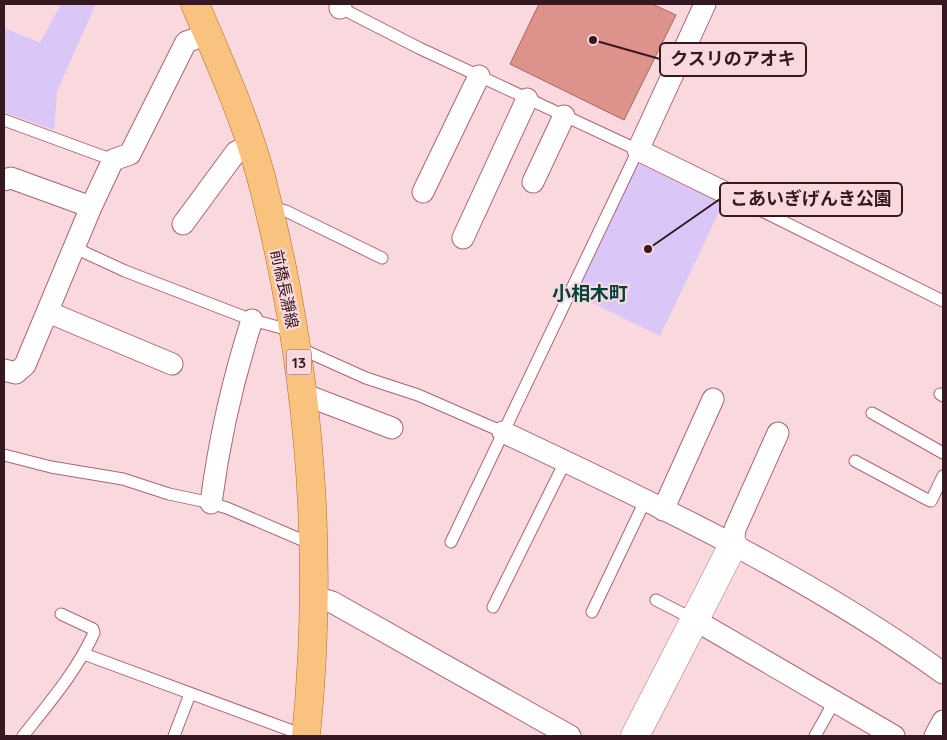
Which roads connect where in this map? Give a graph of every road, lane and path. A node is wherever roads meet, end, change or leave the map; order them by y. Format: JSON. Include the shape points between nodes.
{"nodes":[{"id":1,"x":195,"y":4,"type":"edge"},
{"id":2,"x":706,"y":4,"type":"edge"},
{"id":3,"x":337,"y":5,"type":"edge"},
{"id":4,"x":208,"y":34,"type":"junction"},
{"id":5,"x":480,"y":76,"type":"junction"},
{"id":6,"x":527,"y":99,"type":"junction"},
{"id":7,"x":564,"y":116,"type":"junction"},
{"id":8,"x":4,"y":120,"type":"edge"},
{"id":9,"x":251,"y":145,"type":"junction"},
{"id":10,"x":638,"y":150,"type":"junction"},
{"id":11,"x":113,"y":160,"type":"junction"},
{"id":12,"x":4,"y":180,"type":"edge"},
{"id":13,"x":534,"y":182,"type":"dead end"},
{"id":14,"x":423,"y":192,"type":"dead end"},
{"id":15,"x":732,"y":196,"type":"joint"},
{"id":16,"x":91,"y":207,"type":"junction"},
{"id":17,"x":269,"y":210,"type":"junction"},
{"id":18,"x":182,"y":224,"type":"dead end"},
{"id":19,"x":464,"y":238,"type":"dead end"},
{"id":20,"x":75,"y":248,"type":"junction"},
{"id":21,"x":382,"y":258,"type":"dead end"},
{"id":22,"x":943,"y":301,"type":"edge"},
{"id":23,"x":48,"y":312,"type":"junction"},
{"id":24,"x":252,"y":320,"type":"junction"},
{"id":25,"x":296,"y":341,"type":"junction"},
{"id":26,"x":172,"y":364,"type":"dead end"},
{"id":27,"x":4,"y":370,"type":"edge"},
{"id":28,"x":303,"y":394,"type":"junction"},
{"id":29,"x":713,"y":399,"type":"dead end"},
{"id":30,"x":872,"y":413,"type":"dead end"},
{"id":31,"x":392,"y":428,"type":"dead end"},
{"id":32,"x":503,"y":432,"type":"junction"},
{"id":33,"x":778,"y":433,"type":"dead end"},
{"id":34,"x":943,"y":453,"type":"edge"},
{"id":35,"x":4,"y":455,"type":"edge"},
{"id":36,"x":855,"y":461,"type":"dead end"},
{"id":37,"x":565,"y":462,"type":"junction"},
{"id":38,"x":943,"y":476,"type":"edge"},
{"id":39,"x":211,"y":503,"type":"junction"},
{"id":40,"x":654,"y":505,"type":"junction"},
{"id":41,"x":313,"y":542,"type":"junction"},
{"id":42,"x":451,"y":542,"type":"dead end"},
{"id":43,"x":733,"y":545,"type":"junction"},
{"id":44,"x":315,"y":597,"type":"junction"},
{"id":45,"x":656,"y":600,"type":"dead end"},
{"id":46,"x":493,"y":608,"type":"dead end"},
{"id":47,"x":592,"y":612,"type":"dead end"},
{"id":48,"x":61,"y":614,"type":"dead end"},
{"id":49,"x":695,"y":620,"type":"junction"},
{"id":50,"x":84,"y":654,"type":"junction"},
{"id":51,"x":943,"y":673,"type":"edge"},
{"id":52,"x":190,"y":694,"type":"junction"},
{"id":53,"x":834,"y":702,"type":"junction"},
{"id":54,"x":943,"y":721,"type":"edge"},
{"id":55,"x":23,"y":736,"type":"edge"},
{"id":56,"x":174,"y":736,"type":"edge"},
{"id":57,"x":306,"y":736,"type":"edge"},
{"id":58,"x":570,"y":736,"type":"edge"},
{"id":59,"x":635,"y":736,"type":"edge"},
{"id":60,"x":815,"y":736,"type":"edge"},
{"id":61,"x":894,"y":736,"type":"edge"},
{"id":62,"x":935,"y":736,"type":"edge"}],
"edges":[{"from":1,"to":4,"type":"main road","name":"前橋長瀞線","number":"13"},
{"from":2,"to":10,"type":"street"},
{"from":3,"to":5,"type":"lane"},
{"from":4,"to":9,"type":"main road","name":"前橋長瀞線","number":"13"},
{"from":4,"to":11,"type":"street","via":[[186,42],[130,154]]},
{"from":5,"to":6,"type":"lane"},
{"from":5,"to":14,"type":"street"},
{"from":6,"to":7,"type":"lane"},
{"from":6,"to":19,"type":"street"},
{"from":7,"to":10,"type":"lane"},
{"from":7,"to":13,"type":"street"},
{"from":8,"to":11,"type":"lane"},
{"from":9,"to":17,"type":"main road","name":"前橋長瀞線","number":"13"},
{"from":9,"to":18,"type":"street","via":[[236,152]]},
{"from":10,"to":15,"type":"street"},
{"from":10,"to":32,"type":"lane"},
{"from":11,"to":16,"type":"street"},
{"from":12,"to":16,"type":"street","via":[[10,178]]},
{"from":15,"to":22,"type":"lane"},
{"from":16,"to":20,"type":"street"},
{"from":17,"to":21,"type":"lane","via":[[286,211]]},
{"from":17,"to":25,"type":"main road","name":"前橋長瀞線","number":"13"},
{"from":20,"to":23,"type":"street"},
{"from":20,"to":24,"type":"lane"},
{"from":23,"to":26,"type":"street"},
{"from":23,"to":27,"type":"street","via":[[22,370],[12,373]]},
{"from":24,"to":25,"type":"lane"},
{"from":24,"to":39,"type":"street","via":[[240,357]]},
{"from":25,"to":28,"type":"main road","name":"前橋長瀞線","number":"13"},
{"from":25,"to":32,"type":"lane","via":[[308,352],[366,378],[418,395]]},
{"from":28,"to":31,"type":"street"},
{"from":28,"to":41,"type":"main road","name":"前橋長瀞線","number":"13","via":[[312,482]]},
{"from":29,"to":40,"type":"street"},
{"from":30,"to":34,"type":"lane"},
{"from":32,"to":37,"type":"street"},
{"from":32,"to":42,"type":"lane"},
{"from":33,"to":43,"type":"street","via":[[735,528]]},
{"from":35,"to":39,"type":"lane","via":[[123,479]]},
{"from":36,"to":38,"type":"lane","via":[[931,501]]},
{"from":37,"to":40,"type":"street"},
{"from":37,"to":46,"type":"lane"},
{"from":39,"to":41,"type":"lane"},
{"from":40,"to":43,"type":"street"},
{"from":40,"to":47,"type":"lane"},
{"from":41,"to":44,"type":"main road","name":"前橋長瀞線","number":"13"},
{"from":43,"to":49,"type":"street"},
{"from":43,"to":51,"type":"street","via":[[868,622]]},
{"from":44,"to":57,"type":"main road","name":"前橋長瀞線","number":"13","via":[[313,667]]},
{"from":44,"to":58,"type":"street","via":[[332,602]]},
{"from":45,"to":49,"type":"lane"},
{"from":48,"to":50,"type":"lane","via":[[93,630]]},
{"from":49,"to":53,"type":"street"},
{"from":49,"to":59,"type":"street"},
{"from":50,"to":52,"type":"lane"},
{"from":50,"to":55,"type":"lane","via":[[64,686]]},
{"from":52,"to":56,"type":"lane"},
{"from":52,"to":57,"type":"lane"},
{"from":53,"to":60,"type":"lane"},
{"from":53,"to":61,"type":"street"},
{"from":54,"to":62,"type":"street"}]}
